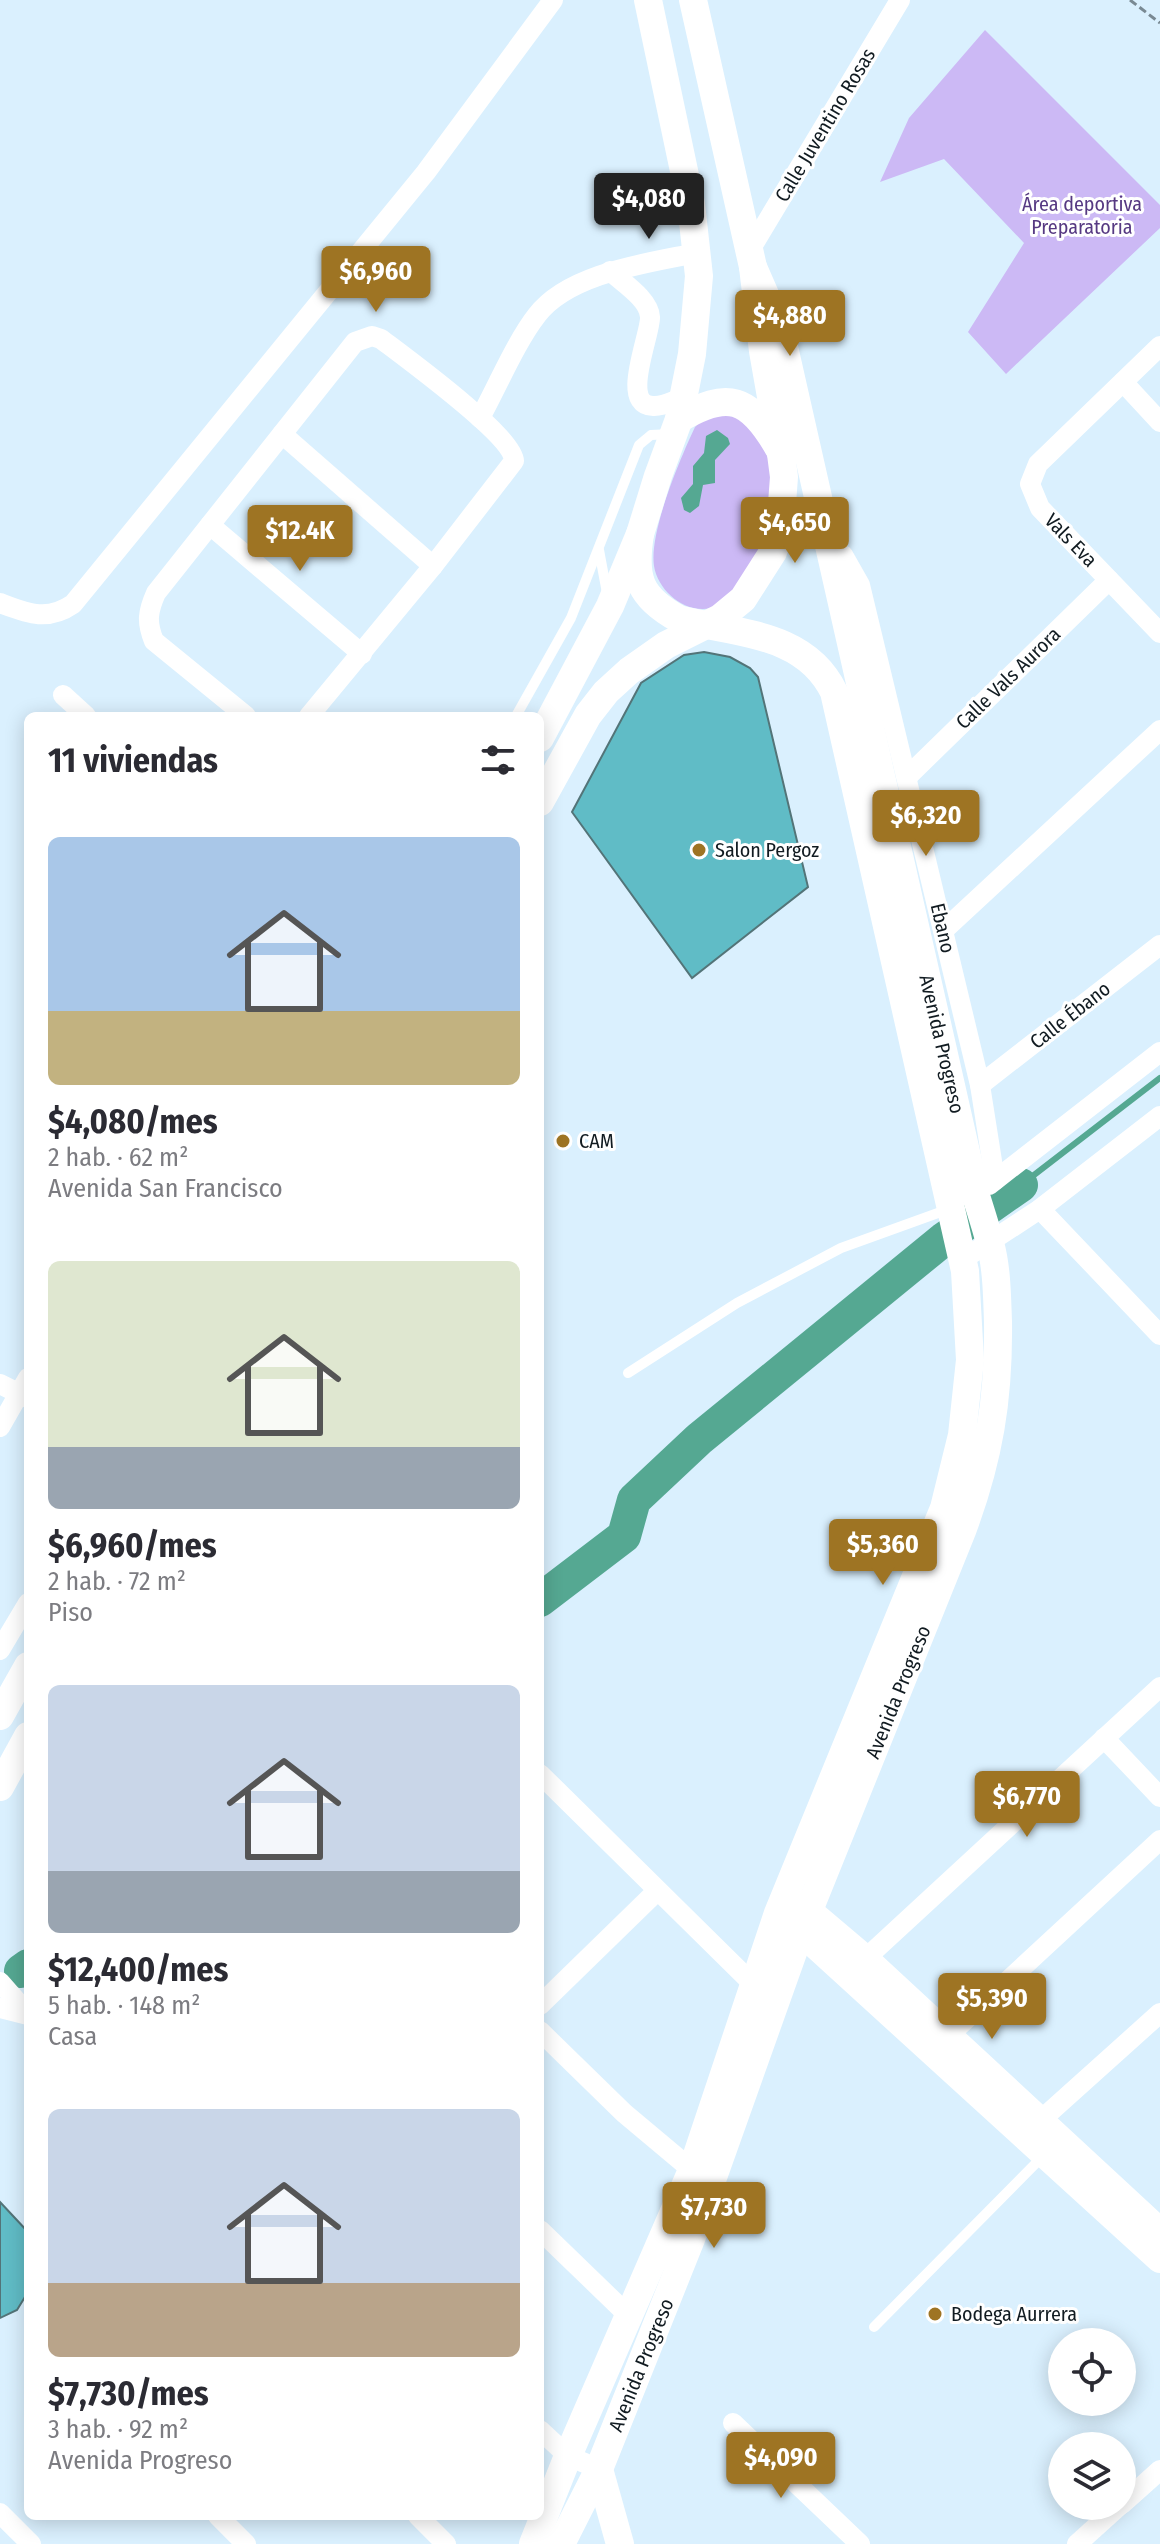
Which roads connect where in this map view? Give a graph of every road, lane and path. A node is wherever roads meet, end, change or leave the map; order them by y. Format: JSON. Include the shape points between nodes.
{"nodes":[{"id":1,"x":553,"y":0,"type":"edge"},
{"id":2,"x":648,"y":0,"type":"edge"},
{"id":3,"x":693,"y":0,"type":"edge"},
{"id":4,"x":900,"y":0,"type":"edge"},
{"id":5,"x":1130,"y":0,"type":"edge"},
{"id":6,"x":1160,"y":23,"type":"edge"},
{"id":7,"x":696,"y":253,"type":"junction"},
{"id":8,"x":752,"y":258,"type":"junction"},
{"id":9,"x":610,"y":271,"type":"junction"},
{"id":10,"x":1160,"y":346,"type":"edge"},
{"id":11,"x":1123,"y":382,"type":"junction"},
{"id":12,"x":678,"y":417,"type":"junction"},
{"id":13,"x":480,"y":418,"type":"junction"},
{"id":14,"x":1160,"y":422,"type":"edge"},
{"id":15,"x":282,"y":434,"type":"junction"},
{"id":16,"x":781,"y":454,"type":"junction"},
{"id":17,"x":210,"y":525,"type":"junction"},
{"id":18,"x":640,"y":534,"type":"junction"},
{"id":19,"x":828,"y":537,"type":"junction"},
{"id":20,"x":598,"y":548,"type":"junction"},
{"id":21,"x":433,"y":566,"type":"junction"},
{"id":22,"x":1109,"y":580,"type":"junction"},
{"id":23,"x":0,"y":603,"type":"edge"},
{"id":24,"x":610,"y":606,"type":"junction"},
{"id":25,"x":706,"y":626,"type":"junction"},
{"id":26,"x":1160,"y":633,"type":"edge"},
{"id":27,"x":362,"y":654,"type":"junction"},
{"id":28,"x":63,"y":695,"type":"dead end"},
{"id":29,"x":82,"y":712,"type":"edge"},
{"id":30,"x":241,"y":712,"type":"edge"},
{"id":31,"x":312,"y":712,"type":"edge"},
{"id":32,"x":518,"y":712,"type":"edge"},
{"id":33,"x":544,"y":730,"type":"edge"},
{"id":34,"x":1160,"y":730,"type":"edge"},
{"id":35,"x":883,"y":790,"type":"junction"},
{"id":36,"x":544,"y":795,"type":"edge"},
{"id":37,"x":944,"y":930,"type":"junction"},
{"id":38,"x":1160,"y":945,"type":"edge"},
{"id":39,"x":1160,"y":1052,"type":"edge"},
{"id":40,"x":980,"y":1085,"type":"junction"},
{"id":41,"x":1158,"y":1122,"type":"edge"},
{"id":42,"x":971,"y":1201,"type":"junction"},
{"id":43,"x":1040,"y":1209,"type":"junction"},
{"id":44,"x":989,"y":1240,"type":"junction"},
{"id":45,"x":962,"y":1257,"type":"junction"},
{"id":46,"x":1160,"y":1335,"type":"edge"},
{"id":47,"x":628,"y":1373,"type":"dead end"},
{"id":48,"x":0,"y":1384,"type":"edge"},
{"id":49,"x":24,"y":1390,"type":"edge"},
{"id":50,"x":24,"y":1391,"type":"edge"},
{"id":51,"x":0,"y":1427,"type":"edge"},
{"id":52,"x":24,"y":1610,"type":"edge"},
{"id":53,"x":0,"y":1650,"type":"edge"},
{"id":54,"x":24,"y":1673,"type":"edge"},
{"id":55,"x":1160,"y":1687,"type":"edge"},
{"id":56,"x":0,"y":1716,"type":"edge"},
{"id":57,"x":1104,"y":1738,"type":"junction"},
{"id":58,"x":24,"y":1743,"type":"edge"},
{"id":59,"x":0,"y":1787,"type":"edge"},
{"id":60,"x":545,"y":1788,"type":"edge"},
{"id":61,"x":1160,"y":1797,"type":"edge"},
{"id":62,"x":1160,"y":1840,"type":"edge"},
{"id":63,"x":657,"y":1891,"type":"junction"},
{"id":64,"x":782,"y":1902,"type":"junction"},
{"id":65,"x":805,"y":1921,"type":"junction"},
{"id":66,"x":865,"y":1959,"type":"junction"},
{"id":67,"x":0,"y":1982,"type":"edge"},
{"id":68,"x":755,"y":1986,"type":"junction"},
{"id":69,"x":544,"y":2001,"type":"edge"},
{"id":70,"x":0,"y":2008,"type":"edge"},
{"id":71,"x":24,"y":2010,"type":"edge"},
{"id":72,"x":1160,"y":2013,"type":"edge"},
{"id":73,"x":24,"y":2014,"type":"edge"},
{"id":74,"x":544,"y":2035,"type":"edge"},
{"id":75,"x":948,"y":2036,"type":"junction"},
{"id":76,"x":1042,"y":2137,"type":"junction"},
{"id":77,"x":692,"y":2170,"type":"junction"},
{"id":78,"x":1160,"y":2232,"type":"edge"},
{"id":79,"x":544,"y":2234,"type":"edge"},
{"id":80,"x":1160,"y":2259,"type":"edge"},
{"id":81,"x":630,"y":2317,"type":"junction"},
{"id":82,"x":874,"y":2327,"type":"dead end"},
{"id":83,"x":733,"y":2423,"type":"dead end"},
{"id":84,"x":544,"y":2434,"type":"edge"},
{"id":85,"x":568,"y":2456,"type":"junction"},
{"id":86,"x":599,"y":2469,"type":"junction"},
{"id":87,"x":1160,"y":2470,"type":"edge"},
{"id":88,"x":1136,"y":2492,"type":"edge"},
{"id":89,"x":0,"y":2513,"type":"edge"},
{"id":90,"x":222,"y":2520,"type":"edge"},
{"id":91,"x":422,"y":2520,"type":"edge"},
{"id":92,"x":1104,"y":2520,"type":"edge"},
{"id":93,"x":551,"y":2541,"type":"edge"},
{"id":94,"x":31,"y":2544,"type":"edge"},
{"id":95,"x":246,"y":2544,"type":"edge"},
{"id":96,"x":446,"y":2544,"type":"edge"},
{"id":97,"x":620,"y":2544,"type":"edge"},
{"id":98,"x":860,"y":2544,"type":"edge"},
{"id":99,"x":1077,"y":2544,"type":"edge"}],
"edges":[{"from":1,"to":23,"type":"street","via":[[426,172],[73,604],[39,616]]},
{"from":2,"to":7,"type":"main road","via":[[686,167]]},
{"from":3,"to":8,"type":"main road"},
{"from":4,"to":8,"type":"street","name":"Calle Juventino Rosas"},
{"from":5,"to":6,"type":"path"},
{"from":7,"to":9,"type":"street"},
{"from":7,"to":12,"type":"main road","via":[[697,315]]},
{"from":8,"to":16,"type":"main road"},
{"from":8,"to":19,"type":"main road","name":"Avenida Progreso","via":[[780,329]]},
{"from":9,"to":12,"type":"street","via":[[647,305],[650,317],[637,381],[640,400]]},
{"from":9,"to":13,"type":"street","via":[[558,296],[537,314]]},
{"from":10,"to":11,"type":"street","name":"Vals Eva"},
{"from":11,"to":14,"type":"street"},
{"from":11,"to":22,"type":"street","name":"Vals Eva","via":[[1034,470],[1030,484],[1054,524]]},
{"from":12,"to":16,"type":"main road","via":[[719,400],[737,403],[750,410]]},
{"from":12,"to":18,"type":"main road"},
{"from":12,"to":20,"type":"lane","via":[[639,445]]},
{"from":13,"to":15,"type":"street","via":[[372,336],[355,342]]},
{"from":13,"to":21,"type":"street","via":[[510,446],[513,467]]},
{"from":15,"to":17,"type":"street"},
{"from":15,"to":21,"type":"street"},
{"from":16,"to":19,"type":"main road"},
{"from":16,"to":25,"type":"main road","via":[[783,509],[773,552],[743,599]]},
{"from":17,"to":27,"type":"street"},
{"from":17,"to":30,"type":"street","via":[[156,593],[148,625],[154,641]]},
{"from":18,"to":24,"type":"main road"},
{"from":18,"to":25,"type":"main road","via":[[637,578],[651,600],[679,619]]},
{"from":19,"to":35,"type":"main road","name":"Avenida Progreso"},
{"from":20,"to":24,"type":"lane"},
{"from":20,"to":32,"type":"lane","via":[[571,618]]},
{"from":21,"to":27,"type":"street"},
{"from":22,"to":26,"type":"street","name":"Vals Eva"},
{"from":22,"to":35,"type":"street","name":"Calle Vals Aurora"},
{"from":24,"to":33,"type":"main road"},
{"from":25,"to":35,"type":"main road","name":"Avenida Progreso","via":[[789,644],[816,663]]},
{"from":25,"to":36,"type":"main road","via":[[666,645],[606,692]]},
{"from":27,"to":31,"type":"street"},
{"from":28,"to":29,"type":"street"},
{"from":34,"to":37,"type":"street"},
{"from":35,"to":37,"type":"street","name":"Ebano"},
{"from":35,"to":42,"type":"main road","name":"Avenida Progreso"},
{"from":37,"to":40,"type":"street","name":"Ebano"},
{"from":38,"to":40,"type":"street","name":"Calle Ébano"},
{"from":39,"to":42,"type":"street"},
{"from":40,"to":42,"type":"street","name":"Ebano"},
{"from":41,"to":43,"type":"street"},
{"from":42,"to":44,"type":"main road","name":"Avenida Progreso"},
{"from":42,"to":45,"type":"main road","name":"Avenida Progreso"},
{"from":42,"to":47,"type":"lane","via":[[841,1248],[737,1303]]},
{"from":43,"to":44,"type":"street"},
{"from":43,"to":46,"type":"street"},
{"from":44,"to":45,"type":"street"},
{"from":44,"to":65,"type":"main road","name":"Avenida Progreso","via":[[997,1285],[998,1370],[995,1411],[977,1491]]},
{"from":45,"to":64,"type":"main road","name":"Avenida Progreso","via":[[970,1360],[944,1508]]},
{"from":48,"to":49,"type":"street"},
{"from":50,"to":51,"type":"street"},
{"from":52,"to":53,"type":"street"},
{"from":54,"to":56,"type":"main road"},
{"from":55,"to":57,"type":"street"},
{"from":57,"to":61,"type":"street"},
{"from":57,"to":66,"type":"street"},
{"from":58,"to":59,"type":"main road"},
{"from":60,"to":63,"type":"street"},
{"from":62,"to":75,"type":"street"},
{"from":63,"to":68,"type":"street"},
{"from":63,"to":69,"type":"street"},
{"from":64,"to":65,"type":"main road"},
{"from":64,"to":68,"type":"main road","name":"Avenida Progreso"},
{"from":65,"to":66,"type":"main road"},
{"from":65,"to":76,"type":"main road"},
{"from":65,"to":86,"type":"main road","name":"Avenida Progreso","via":[[691,2239]]},
{"from":66,"to":75,"type":"main road"},
{"from":67,"to":71,"type":"street"},
{"from":68,"to":77,"type":"main road","name":"Avenida Progreso"},
{"from":70,"to":73,"type":"street"},
{"from":72,"to":76,"type":"street"},
{"from":74,"to":77,"type":"street"},
{"from":75,"to":76,"type":"main road"},
{"from":76,"to":78,"type":"main road"},
{"from":76,"to":80,"type":"main road"},
{"from":76,"to":82,"type":"lane"},
{"from":77,"to":81,"type":"main road","name":"Avenida Progreso"},
{"from":79,"to":81,"type":"street"},
{"from":81,"to":85,"type":"main road","name":"Avenida Progreso"},
{"from":83,"to":98,"type":"street"},
{"from":84,"to":85,"type":"street"},
{"from":85,"to":86,"type":"street"},
{"from":85,"to":93,"type":"main road","name":"Avenida Progreso"},
{"from":86,"to":93,"type":"main road","name":"Avenida Progreso"},
{"from":86,"to":97,"type":"main road"},
{"from":87,"to":88,"type":"street"},
{"from":89,"to":94,"type":"street"},
{"from":90,"to":95,"type":"street"},
{"from":91,"to":96,"type":"street"},
{"from":92,"to":99,"type":"street"}]}
